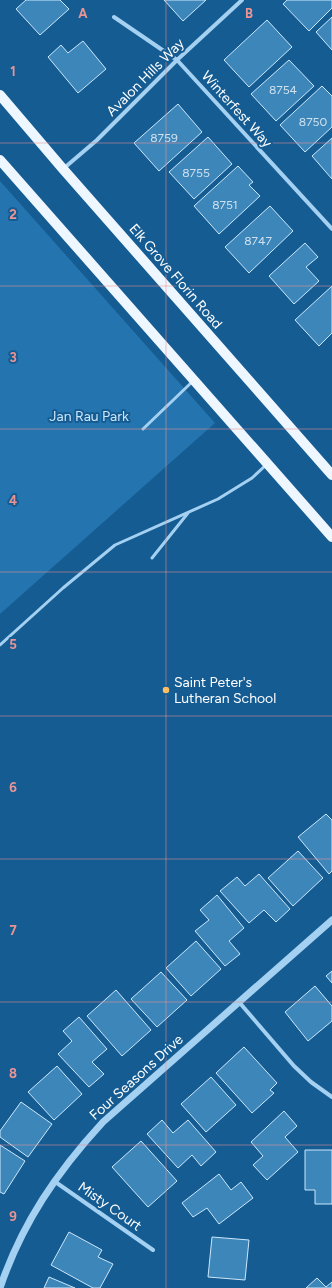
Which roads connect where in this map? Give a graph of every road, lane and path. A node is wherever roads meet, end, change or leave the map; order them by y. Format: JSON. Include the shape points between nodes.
{"nodes":[{"id":1,"x":242,"y":0,"type":"edge"},
{"id":2,"x":114,"y":17,"type":"dead end"},
{"id":3,"x":177,"y":60,"type":"junction"},
{"id":4,"x":0,"y":94,"type":"edge"},
{"id":5,"x":0,"y":160,"type":"edge"},
{"id":6,"x":63,"y":169,"type":"junction"},
{"id":7,"x":332,"y":229,"type":"edge"},
{"id":8,"x":194,"y":380,"type":"junction"},
{"id":9,"x":143,"y":429,"type":"dead end"},
{"id":10,"x":267,"y":464,"type":"junction"},
{"id":11,"x":332,"y":475,"type":"edge"},
{"id":12,"x":189,"y":511,"type":"junction"},
{"id":13,"x":332,"y":537,"type":"edge"},
{"id":14,"x":152,"y":558,"type":"dead end"},
{"id":15,"x":0,"y":645,"type":"edge"},
{"id":16,"x":332,"y":920,"type":"edge"},
{"id":17,"x":238,"y":1002,"type":"junction"},
{"id":18,"x":332,"y":1097,"type":"edge"},
{"id":19,"x":54,"y":1181,"type":"junction"},
{"id":20,"x":153,"y":1250,"type":"dead end"},
{"id":21,"x":0,"y":1288,"type":"edge"}],
"edges":[{"from":1,"to":3,"type":"street","name":"Avalon Hills Way"},
{"from":2,"to":3,"type":"street","name":"Winterfest Way"},
{"from":3,"to":6,"type":"street","name":"Avalon Hills Way"},
{"from":3,"to":7,"type":"street","name":"Winterfest Way"},
{"from":4,"to":6,"type":"main road","name":"Elk Grove Florin Road"},
{"from":5,"to":8,"type":"main road"},
{"from":6,"to":11,"type":"main road","name":"Elk Grove Florin Road"},
{"from":8,"to":9,"type":"lane"},
{"from":8,"to":10,"type":"main road"},
{"from":10,"to":12,"type":"lane","via":[[252,478],[218,499]]},
{"from":10,"to":13,"type":"main road"},
{"from":12,"to":14,"type":"lane"},
{"from":12,"to":15,"type":"lane","via":[[115,545]]},
{"from":16,"to":17,"type":"street","name":"Four Seasons Drive"},
{"from":17,"to":18,"type":"street","via":[[294,1066]]},
{"from":17,"to":19,"type":"street","name":"Four Seasons Drive","via":[[103,1122]]},
{"from":19,"to":20,"type":"street","name":"Misty Court"},
{"from":19,"to":21,"type":"street","name":"Four Seasons Drive","via":[[16,1246]]}]}
